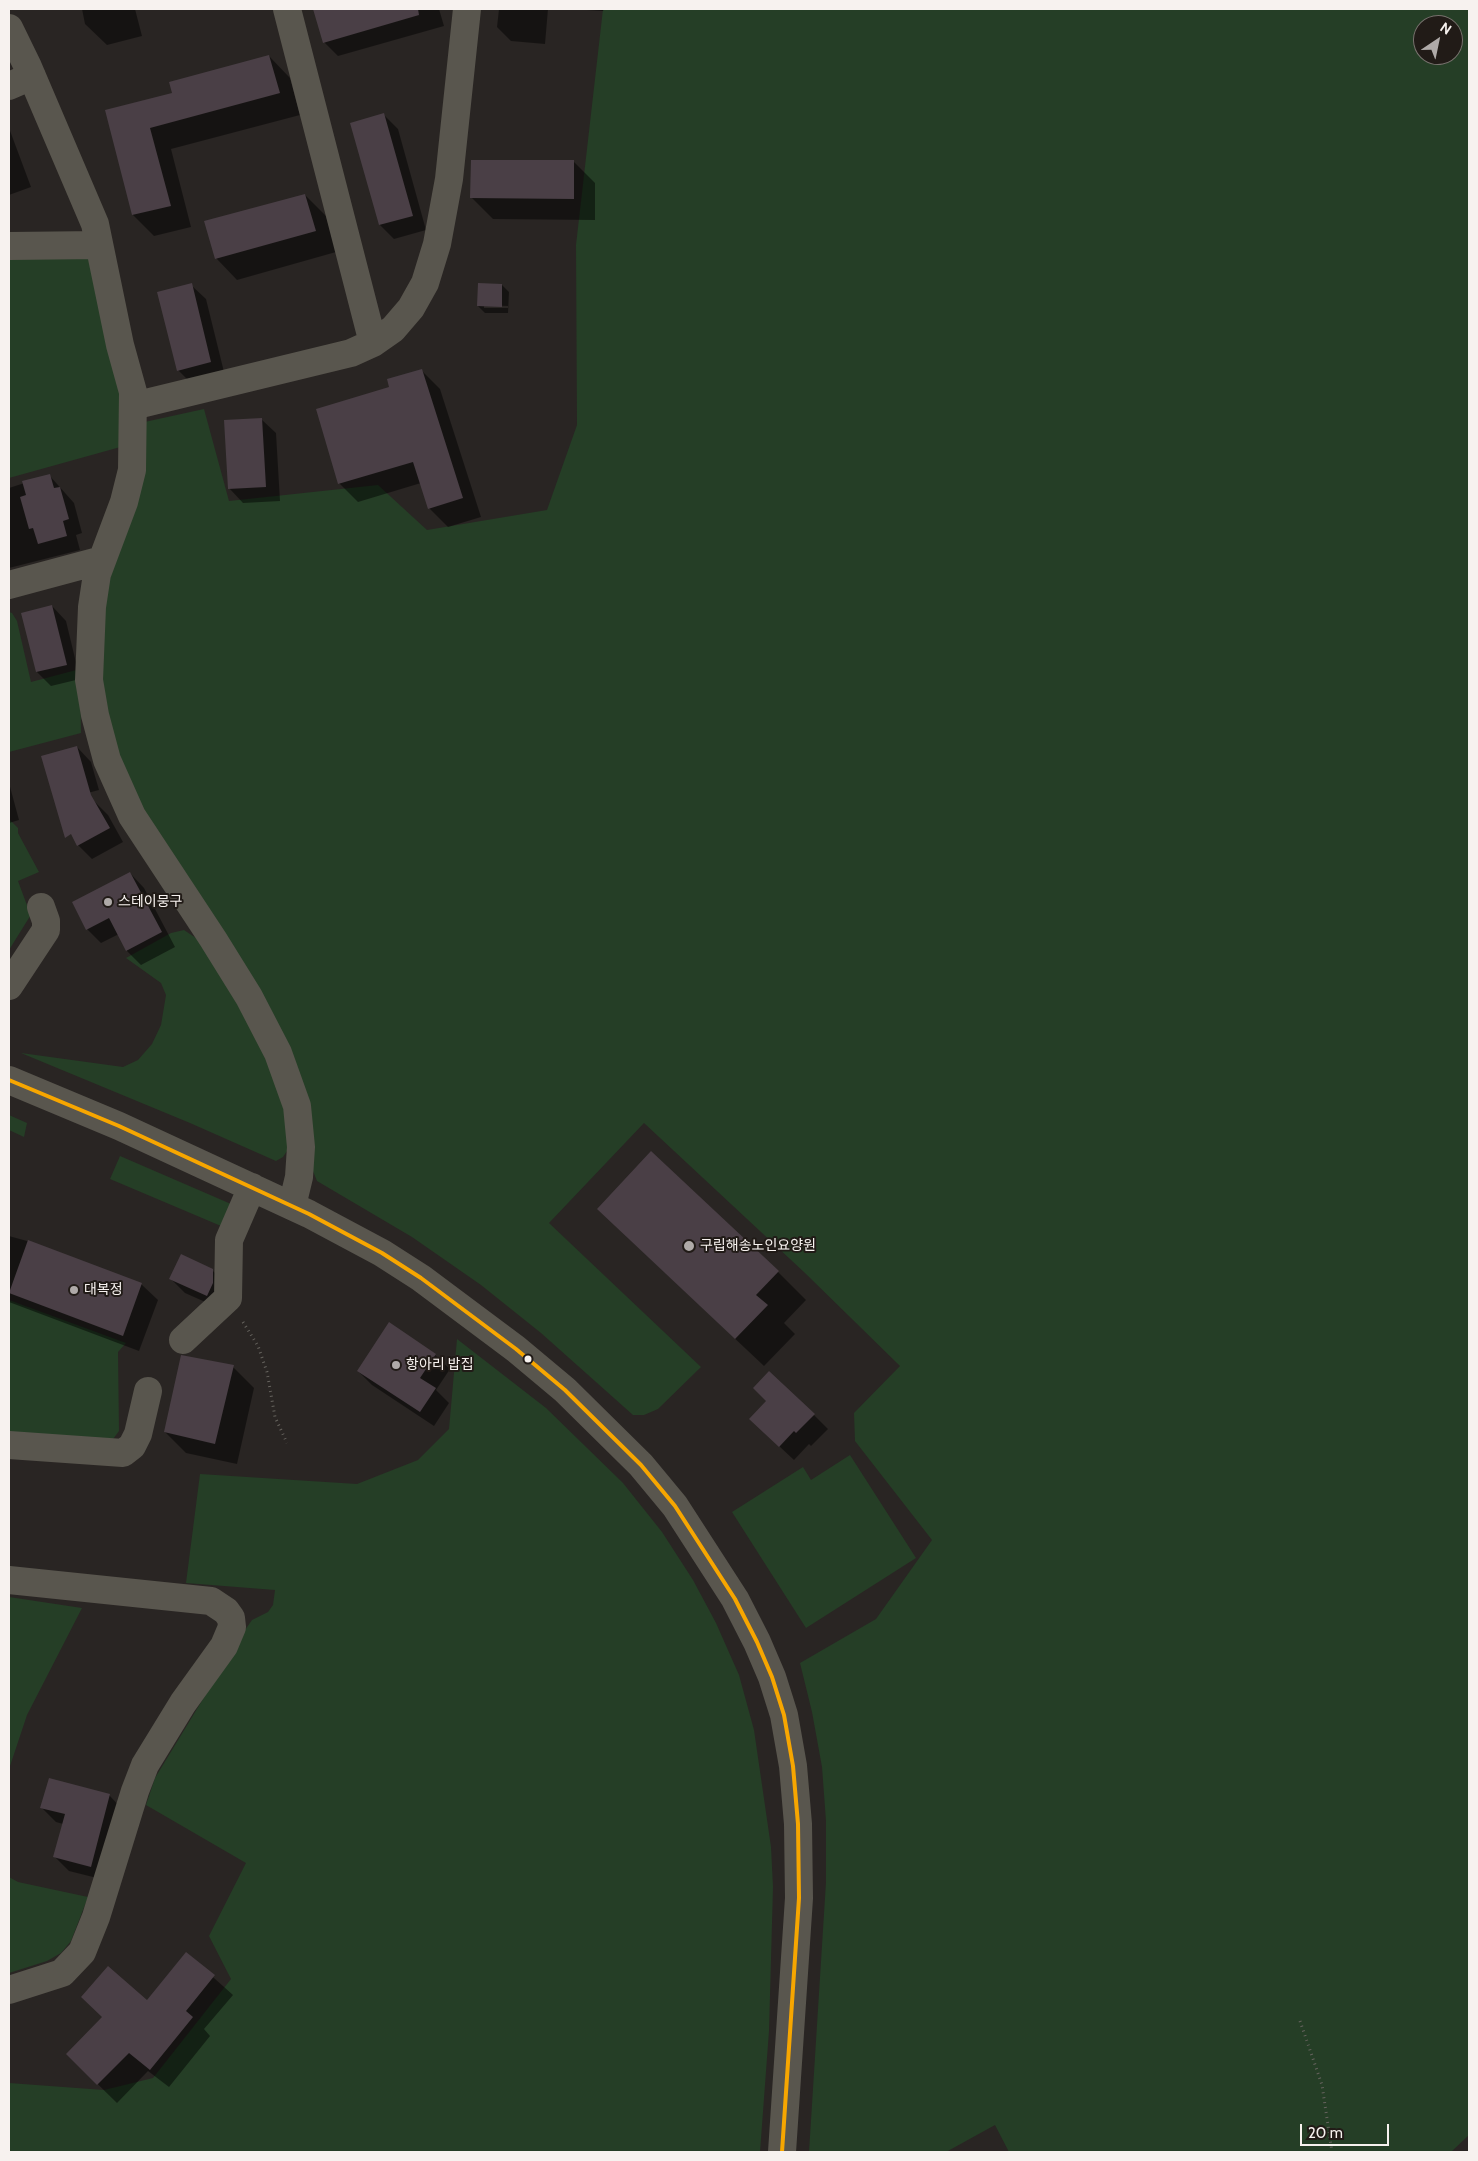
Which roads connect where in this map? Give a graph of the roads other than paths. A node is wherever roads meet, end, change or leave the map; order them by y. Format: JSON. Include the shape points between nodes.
{"nodes":[{"id":1,"x":287,"y":9,"type":"edge"},
{"id":2,"x":467,"y":9,"type":"edge"},
{"id":3,"x":9,"y":28,"type":"edge"},
{"id":4,"x":20,"y":81,"type":"edge"},
{"id":5,"x":99,"y":245,"type":"junction"},
{"id":6,"x":9,"y":246,"type":"edge"},
{"id":7,"x":373,"y":343,"type":"junction"},
{"id":8,"x":133,"y":406,"type":"junction"},
{"id":9,"x":102,"y":560,"type":"junction"},
{"id":10,"x":9,"y":585,"type":"edge"},
{"id":11,"x":41,"y":907,"type":"dead end"},
{"id":12,"x":9,"y":986,"type":"edge"},
{"id":13,"x":9,"y":1080,"type":"edge"},
{"id":14,"x":252,"y":1187,"type":"junction"},
{"id":15,"x":292,"y":1206,"type":"junction"},
{"id":16,"x":182,"y":1340,"type":"dead end"},
{"id":17,"x":148,"y":1392,"type":"dead end"},
{"id":18,"x":9,"y":1445,"type":"edge"},
{"id":19,"x":9,"y":1580,"type":"edge"},
{"id":20,"x":9,"y":1990,"type":"edge"},
{"id":21,"x":782,"y":2152,"type":"edge"}],
"edges":[{"from":1,"to":7,"type":"street"},
{"from":2,"to":7,"type":"street","via":[[449,179],[437,244],[425,283],[411,308],[394,329]]},
{"from":3,"to":4,"type":"street"},
{"from":4,"to":5,"type":"street","via":[[89,206]]},
{"from":5,"to":6,"type":"street"},
{"from":5,"to":8,"type":"street","via":[[133,392]]},
{"from":7,"to":8,"type":"street","via":[[351,353]]},
{"from":8,"to":9,"type":"street","via":[[132,470],[124,502]]},
{"from":9,"to":10,"type":"street"},
{"from":9,"to":15,"type":"street","via":[[92,607],[89,680],[107,760],[132,816],[249,997],[278,1053],[297,1106],[301,1147],[299,1177]]},
{"from":11,"to":12,"type":"street","via":[[46,930]]},
{"from":13,"to":14,"type":"street","via":[[120,1126]]},
{"from":14,"to":15,"type":"street"},
{"from":14,"to":16,"type":"street","via":[[229,1240],[228,1298]]},
{"from":15,"to":21,"type":"street","via":[[375,1249],[421,1278],[565,1390],[642,1465],[675,1506],[735,1599],[772,1677],[784,1714],[798,1824],[799,1898]]},
{"from":17,"to":18,"type":"street","via":[[138,1434],[132,1446],[123,1453]]},
{"from":19,"to":20,"type":"street","via":[[211,1602],[226,1611],[232,1627],[224,1646],[183,1703],[146,1765],[82,1952],[62,1973]]}]}
